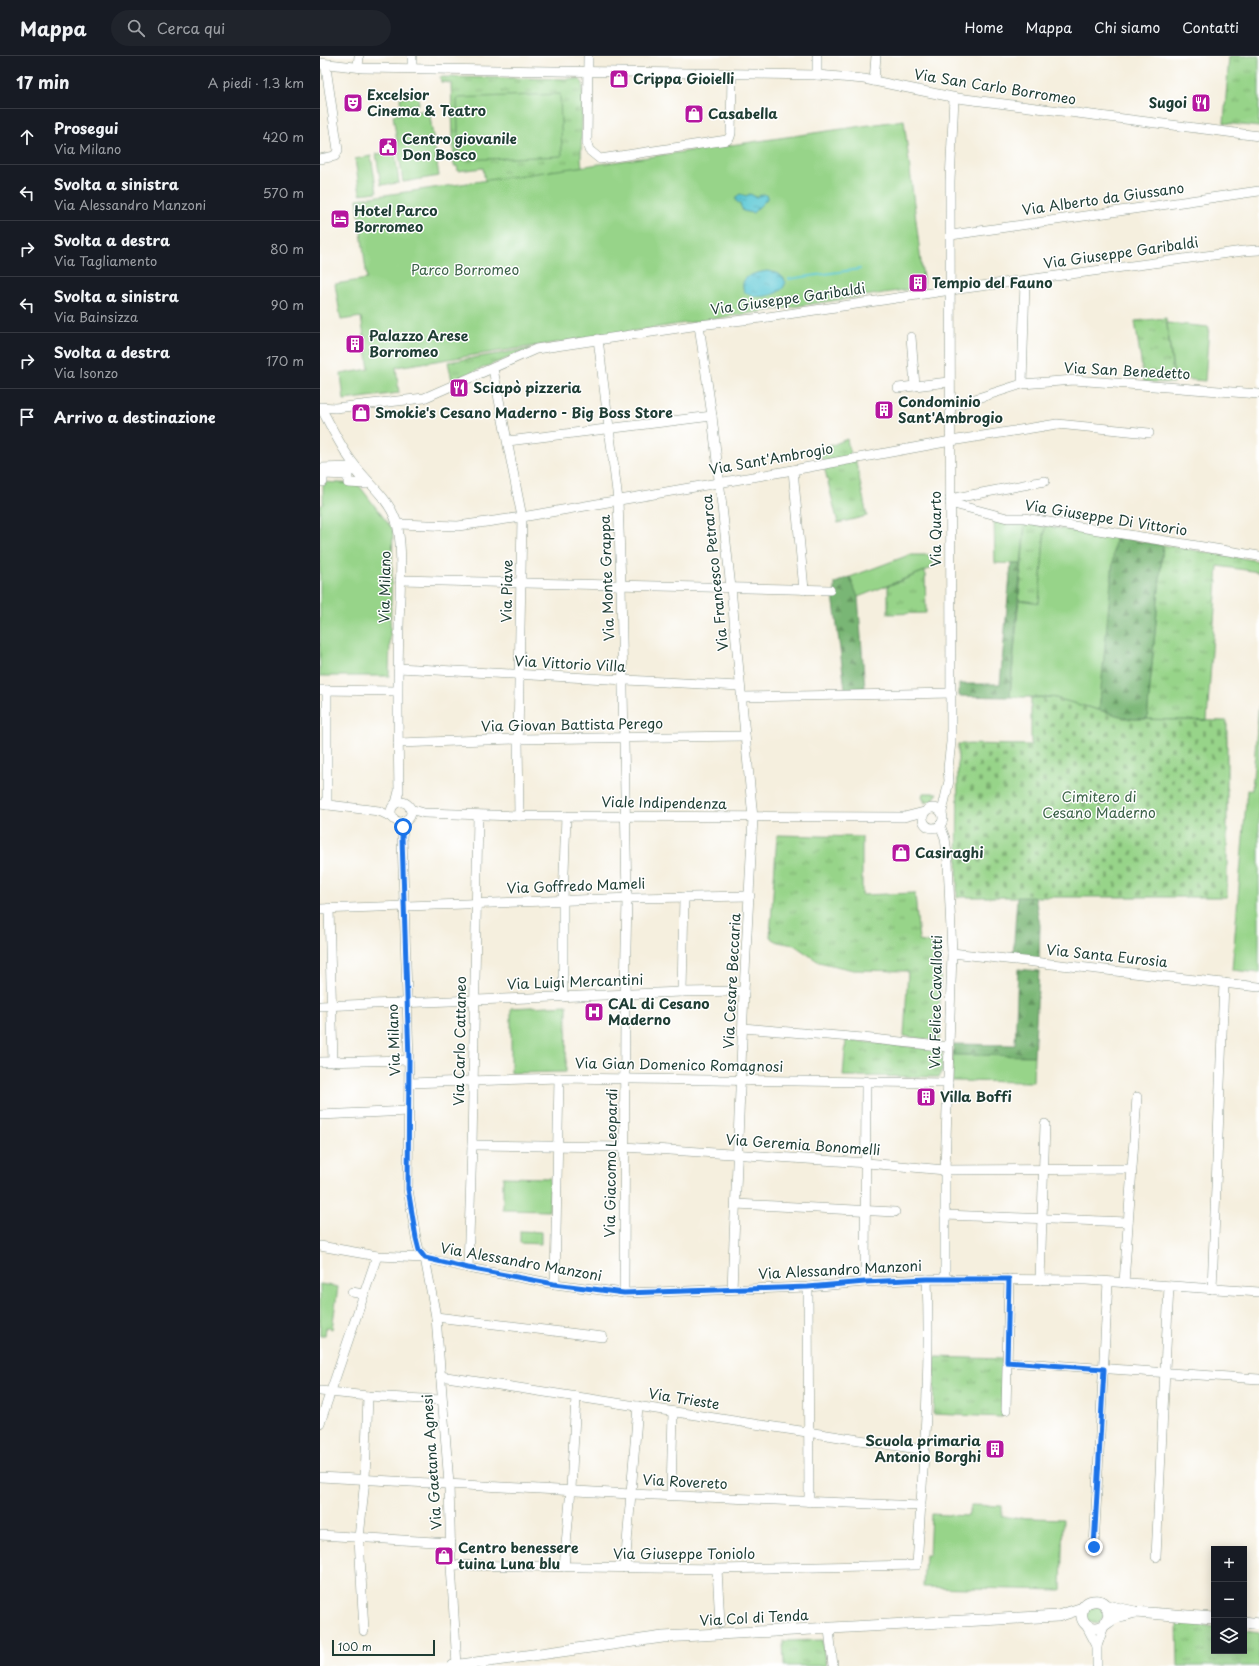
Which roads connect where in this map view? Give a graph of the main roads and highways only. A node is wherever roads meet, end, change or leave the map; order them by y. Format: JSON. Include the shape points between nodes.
{"nodes":[{"id":1,"x":1107,"y":1606,"type":"junction"},
{"id":2,"x":1083,"y":1608,"type":"junction"},
{"id":3,"x":1135,"y":1612,"type":"junction"},
{"id":4,"x":1058,"y":1616,"type":"junction"},
{"id":5,"x":1211,"y":1618,"type":"edge"},
{"id":6,"x":1247,"y":1622,"type":"edge"},
{"id":7,"x":1085,"y":1624,"type":"junction"},
{"id":8,"x":1259,"y":1624,"type":"edge"},
{"id":9,"x":1104,"y":1625,"type":"junction"},
{"id":10,"x":453,"y":1666,"type":"edge"},
{"id":11,"x":457,"y":1666,"type":"edge"}],
"edges":[{"from":1,"to":2,"type":"main road","name":"Via Col di Tenda","via":[[1094,1600]]},
{"from":1,"to":3,"type":"main road","name":"Via Col di Tenda"},
{"from":1,"to":9,"type":"main road","via":[[1109,1615]]},
{"from":2,"to":4,"type":"main road","name":"Via Col di Tenda"},
{"from":2,"to":7,"type":"main road","via":[[1082,1618]]},
{"from":3,"to":5,"type":"main road","name":"Via Col di Tenda"},
{"from":3,"to":9,"type":"main road","name":"Via Col di Tenda","via":[[1116,1617]]},
{"from":4,"to":7,"type":"main road","name":"Via Col di Tenda"},
{"from":4,"to":11,"type":"main road","name":"Via Col di Tenda","via":[[663,1637]]},
{"from":6,"to":8,"type":"main road"},
{"from":7,"to":9,"type":"main road","name":"Via Col di Tenda","via":[[1095,1628]]},
{"from":10,"to":11,"type":"main road","name":"Via Col di Tenda"}]}
